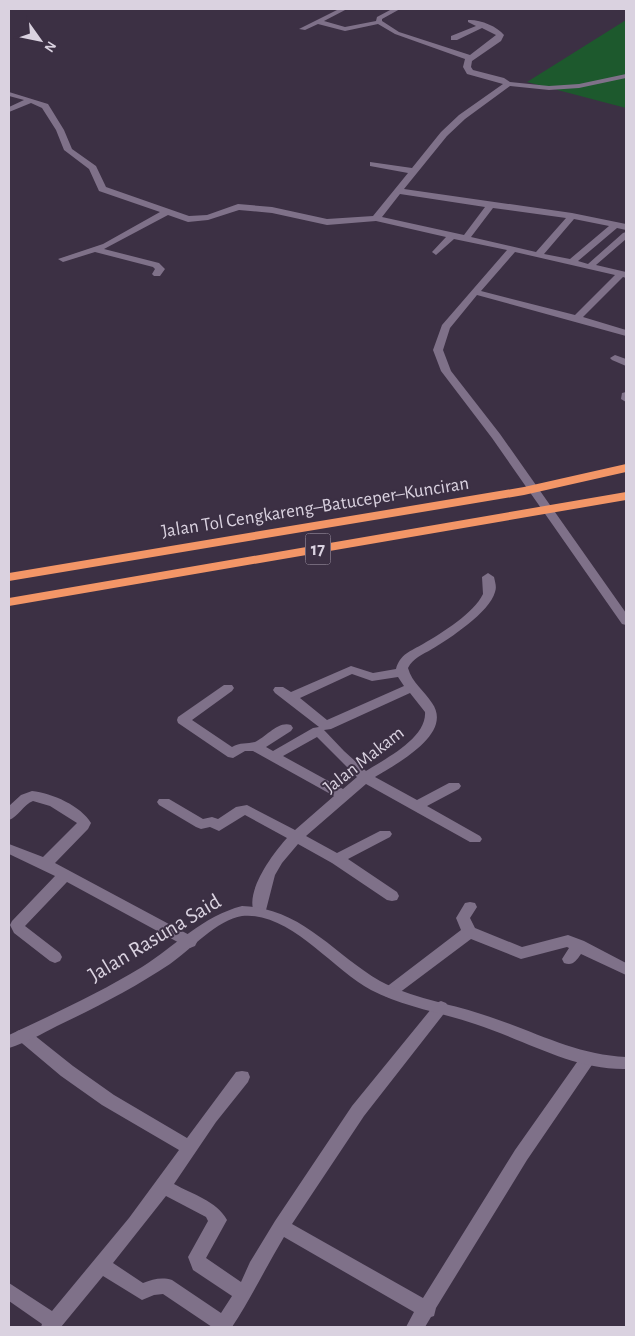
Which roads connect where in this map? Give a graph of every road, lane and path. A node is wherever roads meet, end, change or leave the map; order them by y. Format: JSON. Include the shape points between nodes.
{"nodes":[{"id":1,"x":344,"y":9,"type":"edge"},
{"id":2,"x":397,"y":9,"type":"edge"},
{"id":3,"x":470,"y":21,"type":"dead end"},
{"id":4,"x":318,"y":22,"type":"junction"},
{"id":5,"x":379,"y":22,"type":"junction"},
{"id":6,"x":483,"y":25,"type":"junction"},
{"id":7,"x":303,"y":29,"type":"dead end"},
{"id":8,"x":454,"y":38,"type":"dead end"},
{"id":9,"x":471,"y":58,"type":"junction"},
{"id":10,"x":626,"y":76,"type":"edge"},
{"id":11,"x":508,"y":84,"type":"junction"},
{"id":12,"x":9,"y":94,"type":"edge"},
{"id":13,"x":31,"y":100,"type":"junction"},
{"id":14,"x":9,"y":110,"type":"edge"},
{"id":15,"x":373,"y":164,"type":"dead end"},
{"id":16,"x":412,"y":171,"type":"junction"},
{"id":17,"x":396,"y":191,"type":"junction"},
{"id":18,"x":491,"y":205,"type":"junction"},
{"id":19,"x":167,"y":212,"type":"junction"},
{"id":20,"x":572,"y":216,"type":"junction"},
{"id":21,"x":376,"y":218,"type":"junction"},
{"id":22,"x":615,"y":225,"type":"junction"},
{"id":23,"x":626,"y":227,"type":"edge"},
{"id":24,"x":453,"y":235,"type":"junction"},
{"id":25,"x":626,"y":235,"type":"edge"},
{"id":26,"x":466,"y":238,"type":"junction"},
{"id":27,"x":96,"y":250,"type":"junction"},
{"id":28,"x":512,"y":250,"type":"junction"},
{"id":29,"x":436,"y":252,"type":"dead end"},
{"id":30,"x":538,"y":255,"type":"junction"},
{"id":31,"x":63,"y":259,"type":"dead end"},
{"id":32,"x":571,"y":263,"type":"junction"},
{"id":33,"x":589,"y":267,"type":"junction"},
{"id":34,"x":157,"y":274,"type":"dead end"},
{"id":35,"x":624,"y":275,"type":"edge"},
{"id":36,"x":475,"y":292,"type":"junction"},
{"id":37,"x":576,"y":318,"type":"junction"},
{"id":38,"x":626,"y":333,"type":"edge"},
{"id":39,"x":615,"y":358,"type":"dead end"},
{"id":40,"x":626,"y":363,"type":"edge"},
{"id":41,"x":626,"y":395,"type":"edge"},
{"id":42,"x":626,"y":400,"type":"edge"},
{"id":43,"x":626,"y":468,"type":"edge"},
{"id":44,"x":626,"y":496,"type":"edge"},
{"id":45,"x":9,"y":577,"type":"edge"},
{"id":46,"x":488,"y":577,"type":"dead end"},
{"id":47,"x":9,"y":602,"type":"edge"},
{"id":48,"x":626,"y":621,"type":"edge"},
{"id":49,"x":403,"y":672,"type":"junction"},
{"id":50,"x":228,"y":688,"type":"dead end"},
{"id":51,"x":411,"y":688,"type":"junction"},
{"id":52,"x":286,"y":728,"type":"dead end"},
{"id":53,"x":256,"y":748,"type":"junction"},
{"id":54,"x":272,"y":757,"type":"junction"},
{"id":55,"x":366,"y":778,"type":"junction"},
{"id":56,"x":454,"y":786,"type":"dead end"},
{"id":57,"x":345,"y":796,"type":"junction"},
{"id":58,"x":164,"y":802,"type":"dead end"},
{"id":59,"x":417,"y":806,"type":"junction"},
{"id":60,"x":9,"y":814,"type":"edge"},
{"id":61,"x":385,"y":834,"type":"dead end"},
{"id":62,"x":299,"y":837,"type":"junction"},
{"id":63,"x":475,"y":839,"type":"dead end"},
{"id":64,"x":9,"y":849,"type":"edge"},
{"id":65,"x":337,"y":859,"type":"junction"},
{"id":66,"x":45,"y":864,"type":"junction"},
{"id":67,"x":65,"y":875,"type":"junction"},
{"id":68,"x":392,"y":896,"type":"dead end"},
{"id":69,"x":470,"y":907,"type":"dead end"},
{"id":70,"x":260,"y":910,"type":"junction"},
{"id":71,"x":469,"y":932,"type":"junction"},
{"id":72,"x":190,"y":942,"type":"junction"},
{"id":73,"x":579,"y":945,"type":"junction"},
{"id":74,"x":55,"y":957,"type":"dead end"},
{"id":75,"x":569,"y":959,"type":"dead end"},
{"id":76,"x":626,"y":969,"type":"edge"},
{"id":77,"x":390,"y":992,"type":"junction"},
{"id":78,"x":441,"y":1007,"type":"junction"},
{"id":79,"x":16,"y":1038,"type":"edge"},
{"id":80,"x":588,"y":1059,"type":"junction"},
{"id":81,"x":626,"y":1063,"type":"edge"},
{"id":82,"x":242,"y":1077,"type":"dead end"},
{"id":83,"x":188,"y":1147,"type":"junction"},
{"id":84,"x":163,"y":1187,"type":"junction"},
{"id":85,"x":282,"y":1226,"type":"junction"},
{"id":86,"x":102,"y":1266,"type":"junction"},
{"id":87,"x":9,"y":1291,"type":"edge"},
{"id":88,"x":244,"y":1294,"type":"junction"},
{"id":89,"x":428,"y":1310,"type":"junction"},
{"id":90,"x":52,"y":1325,"type":"edge"},
{"id":91,"x":223,"y":1326,"type":"edge"},
{"id":92,"x":415,"y":1327,"type":"edge"}],
"edges":[{"from":1,"to":4,"type":"street"},
{"from":2,"to":5,"type":"street","via":[[379,18]]},
{"from":3,"to":6,"type":"street"},
{"from":4,"to":5,"type":"street","via":[[345,29]]},
{"from":4,"to":7,"type":"street"},
{"from":5,"to":9,"type":"street","via":[[397,33]]},
{"from":6,"to":8,"type":"street"},
{"from":6,"to":9,"type":"street","via":[[497,31],[500,37]]},
{"from":9,"to":11,"type":"street","via":[[467,67],[470,72]]},
{"from":10,"to":11,"type":"street","via":[[579,86]]},
{"from":11,"to":16,"type":"street","via":[[462,118],[430,148]]},
{"from":12,"to":13,"type":"street"},
{"from":13,"to":14,"type":"street"},
{"from":13,"to":19,"type":"street","via":[[45,106],[68,150],[93,168],[102,189]]},
{"from":15,"to":16,"type":"street"},
{"from":16,"to":17,"type":"street"},
{"from":17,"to":18,"type":"street"},
{"from":17,"to":21,"type":"street"},
{"from":18,"to":20,"type":"street"},
{"from":18,"to":26,"type":"street"},
{"from":19,"to":21,"type":"street","via":[[196,219],[238,207],[272,210],[327,222]]},
{"from":19,"to":27,"type":"street"},
{"from":20,"to":22,"type":"street"},
{"from":20,"to":30,"type":"street"},
{"from":21,"to":24,"type":"street"},
{"from":22,"to":23,"type":"street"},
{"from":22,"to":32,"type":"street"},
{"from":24,"to":26,"type":"street"},
{"from":24,"to":29,"type":"street"},
{"from":25,"to":33,"type":"street"},
{"from":26,"to":28,"type":"street"},
{"from":27,"to":31,"type":"street"},
{"from":27,"to":34,"type":"street","via":[[156,265],[160,269]]},
{"from":28,"to":30,"type":"street"},
{"from":28,"to":36,"type":"street"},
{"from":30,"to":32,"type":"street"},
{"from":32,"to":33,"type":"street"},
{"from":33,"to":35,"type":"street"},
{"from":35,"to":37,"type":"street"},
{"from":36,"to":37,"type":"street"},
{"from":36,"to":48,"type":"street","via":[[445,327],[438,350],[446,371],[496,436]]},
{"from":37,"to":38,"type":"street"},
{"from":39,"to":40,"type":"street"},
{"from":41,"to":42,"type":"street"},
{"from":43,"to":45,"type":"highway","name":"Jalan Tol Cengkareng–Batuceper–Kunciran","number":"17","via":[[524,490]]},
{"from":44,"to":47,"type":"highway","number":"17"},
{"from":46,"to":49,"type":"street","via":[[488,596],[480,606],[407,659]]},
{"from":49,"to":51,"type":"street","name":"Jalan Makam"},
{"from":49,"to":51,"type":"street","via":[[372,677],[351,670],[284,694],[326,726]]},
{"from":50,"to":53,"type":"street","via":[[183,720],[233,754],[242,747]]},
{"from":51,"to":55,"type":"street","name":"Jalan Makam","via":[[429,705],[432,712],[429,724],[402,755]]},
{"from":52,"to":53,"type":"street"},
{"from":53,"to":54,"type":"street"},
{"from":54,"to":55,"type":"street","via":[[318,731]]},
{"from":54,"to":57,"type":"street"},
{"from":55,"to":57,"type":"street","name":"Jalan Makam"},
{"from":55,"to":59,"type":"street"},
{"from":56,"to":59,"type":"street"},
{"from":57,"to":62,"type":"street","name":"Jalan Makam"},
{"from":58,"to":62,"type":"street","via":[[199,823],[212,822],[219,826],[247,810]]},
{"from":59,"to":63,"type":"street"},
{"from":60,"to":66,"type":"street","via":[[25,798],[33,797],[55,802],[82,820],[82,826]]},
{"from":61,"to":65,"type":"street"},
{"from":62,"to":65,"type":"street"},
{"from":62,"to":70,"type":"street","name":"Jalan Makam","via":[[270,868],[262,888]]},
{"from":64,"to":66,"type":"street"},
{"from":65,"to":68,"type":"street"},
{"from":66,"to":67,"type":"street"},
{"from":67,"to":72,"type":"street"},
{"from":67,"to":74,"type":"street","via":[[17,925]]},
{"from":69,"to":71,"type":"street","via":[[463,918]]},
{"from":70,"to":72,"type":"street","name":"Jalan Rasuna Said","via":[[240,911],[226,917]]},
{"from":70,"to":77,"type":"street","via":[[287,922],[357,974]]},
{"from":71,"to":73,"type":"street","via":[[521,953],[568,941]]},
{"from":71,"to":77,"type":"street"},
{"from":72,"to":79,"type":"street","name":"Jalan Rasuna Said","via":[[78,1009]]},
{"from":73,"to":75,"type":"street"},
{"from":73,"to":76,"type":"street"},
{"from":77,"to":78,"type":"street"},
{"from":78,"to":80,"type":"street"},
{"from":78,"to":85,"type":"street","via":[[358,1111]]},
{"from":79,"to":83,"type":"street"},
{"from":80,"to":81,"type":"street","via":[[607,1064]]},
{"from":80,"to":89,"type":"street","via":[[521,1154]]},
{"from":82,"to":83,"type":"street"},
{"from":83,"to":84,"type":"street"},
{"from":84,"to":86,"type":"street"},
{"from":84,"to":88,"type":"street","via":[[212,1212],[218,1220],[197,1257],[199,1264]]},
{"from":85,"to":88,"type":"street"},
{"from":85,"to":89,"type":"street"},
{"from":86,"to":90,"type":"street"},
{"from":86,"to":91,"type":"street","via":[[140,1292],[166,1286]]},
{"from":87,"to":90,"type":"street"},
{"from":88,"to":91,"type":"street"},
{"from":89,"to":92,"type":"street"}]}
